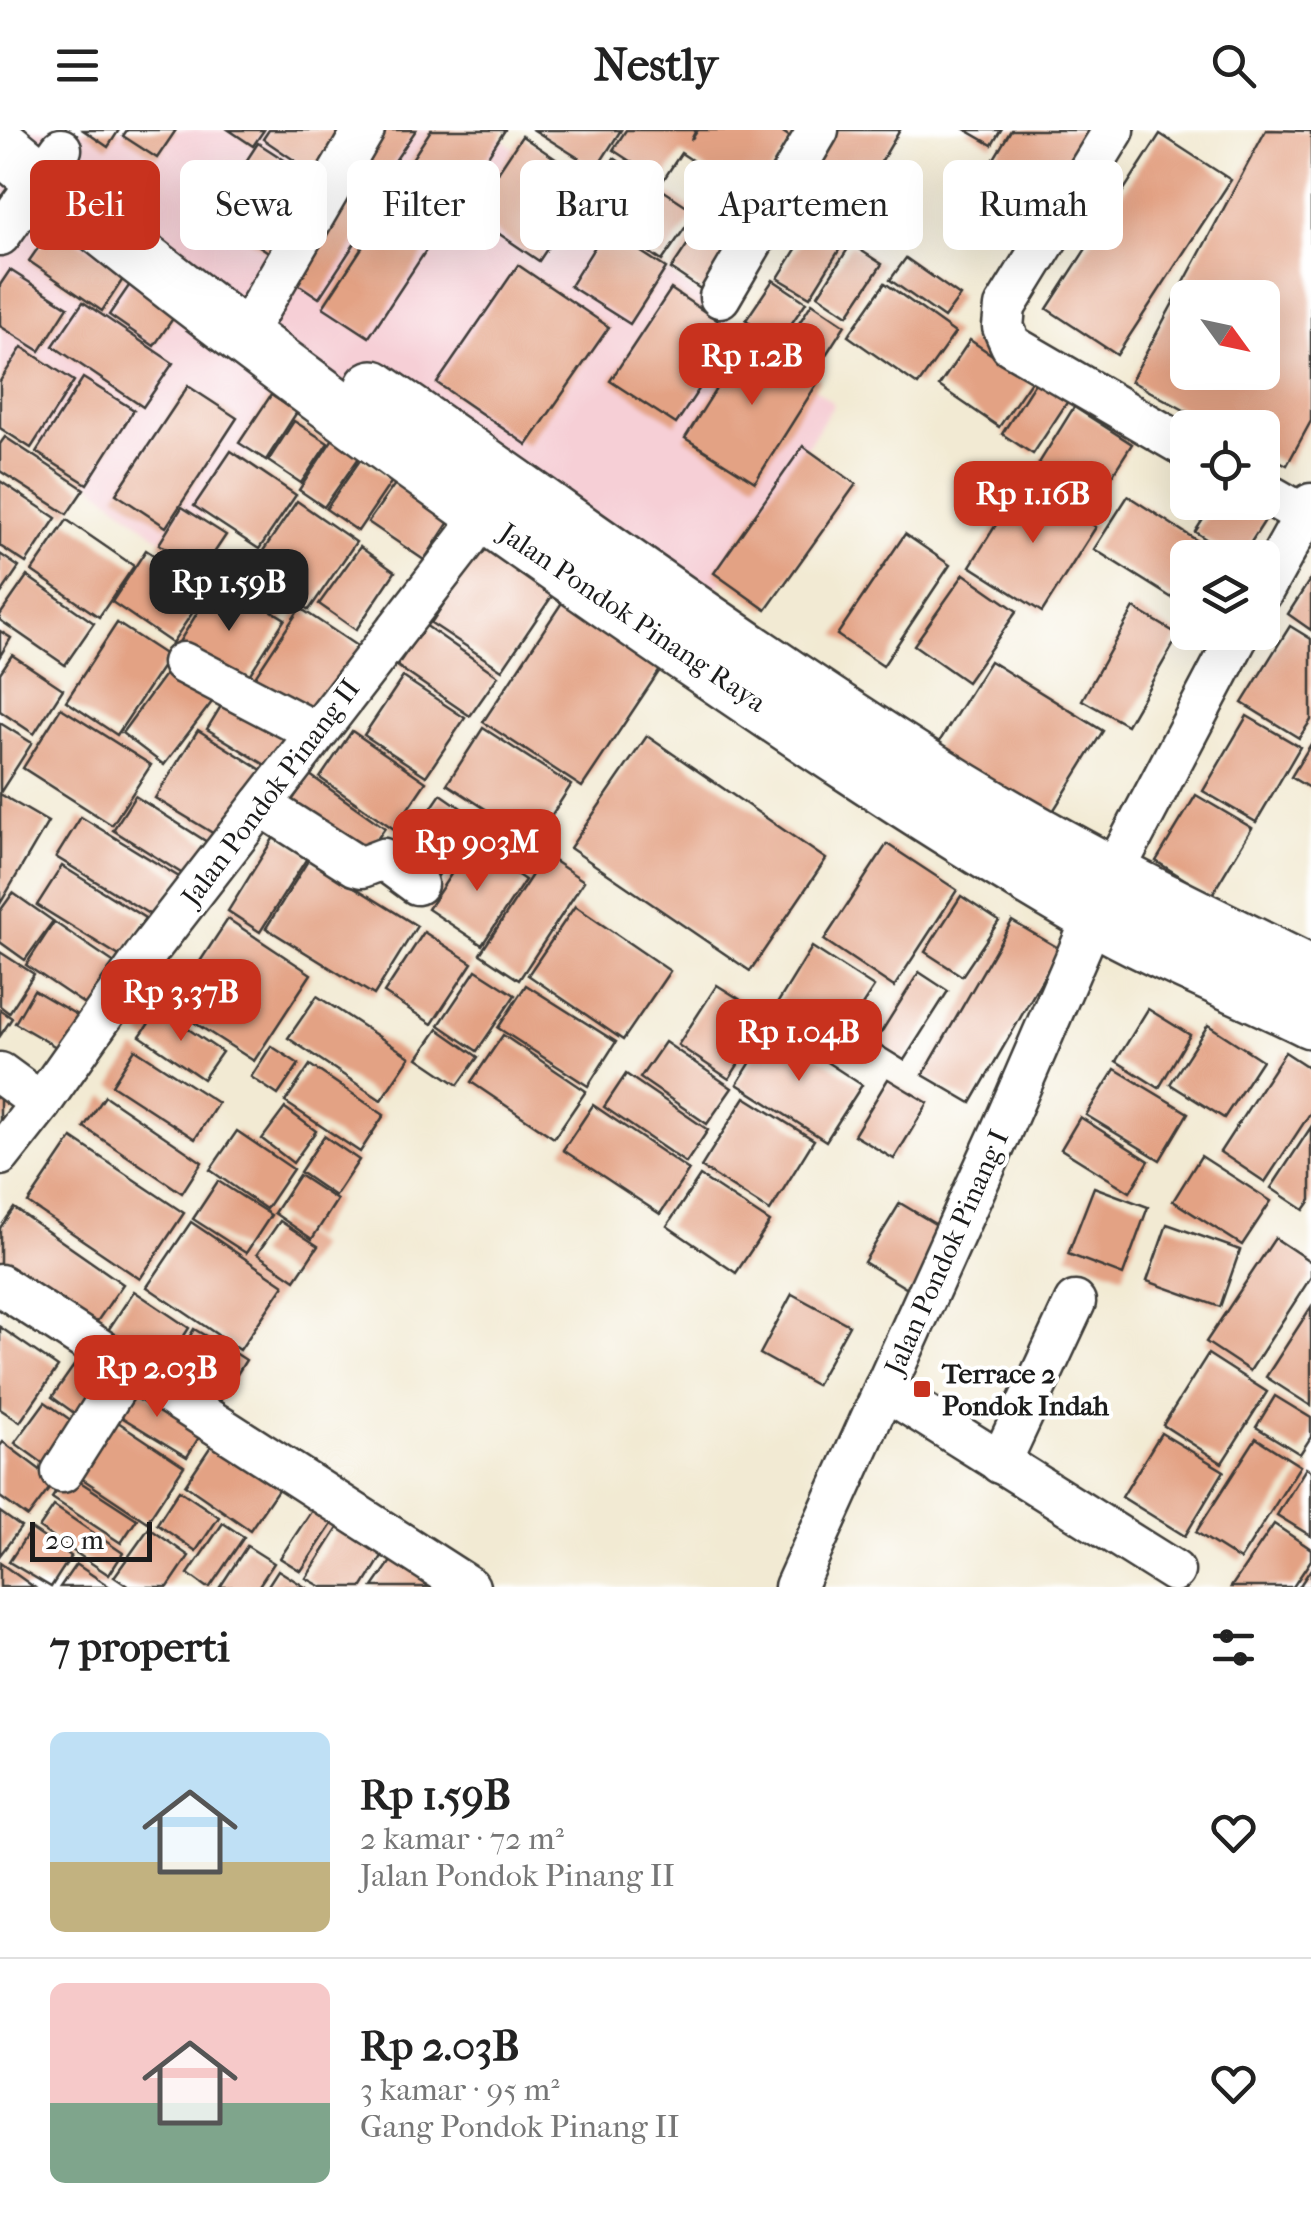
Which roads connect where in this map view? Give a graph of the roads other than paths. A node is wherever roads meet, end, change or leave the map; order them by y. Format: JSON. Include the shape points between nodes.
{"nodes":[{"id":1,"x":364,"y":130,"type":"edge"},
{"id":2,"x":818,"y":130,"type":"edge"},
{"id":3,"x":1114,"y":130,"type":"edge"},
{"id":4,"x":35,"y":150,"type":"edge"},
{"id":5,"x":0,"y":235,"type":"edge"},
{"id":6,"x":720,"y":297,"type":"dead end"},
{"id":7,"x":252,"y":319,"type":"junction"},
{"id":8,"x":1170,"y":438,"type":"edge"},
{"id":9,"x":494,"y":497,"type":"junction"},
{"id":10,"x":1280,"y":498,"type":"edge"},
{"id":11,"x":1308,"y":510,"type":"edge"},
{"id":12,"x":1280,"y":560,"type":"edge"},
{"id":13,"x":1231,"y":650,"type":"edge"},
{"id":14,"x":183,"y":663,"type":"dead end"},
{"id":15,"x":315,"y":732,"type":"junction"},
{"id":16,"x":261,"y":804,"type":"junction"},
{"id":17,"x":417,"y":884,"type":"dead end"},
{"id":18,"x":1102,"y":896,"type":"junction"},
{"id":19,"x":1311,"y":974,"type":"edge"},
{"id":20,"x":1311,"y":1020,"type":"edge"},
{"id":21,"x":0,"y":1073,"type":"edge"},
{"id":22,"x":41,"y":1103,"type":"junction"},
{"id":23,"x":0,"y":1154,"type":"edge"},
{"id":24,"x":0,"y":1285,"type":"edge"},
{"id":25,"x":1075,"y":1302,"type":"dead end"},
{"id":26,"x":128,"y":1368,"type":"junction"},
{"id":27,"x":884,"y":1390,"type":"junction"},
{"id":28,"x":1000,"y":1463,"type":"junction"},
{"id":29,"x":62,"y":1472,"type":"dead end"},
{"id":30,"x":1174,"y":1571,"type":"dead end"},
{"id":31,"x":469,"y":1587,"type":"edge"},
{"id":32,"x":795,"y":1587,"type":"edge"}],
"edges":[{"from":1,"to":7,"type":"street"},
{"from":2,"to":6,"type":"street"},
{"from":3,"to":8,"type":"street","via":[[1005,307],[1004,327],[1011,345]]},
{"from":4,"to":5,"type":"street"},
{"from":4,"to":7,"type":"main road","name":"Jalan Pondok Pinang Raya"},
{"from":7,"to":9,"type":"main road","name":"Jalan Pondok Pinang Raya"},
{"from":9,"to":15,"type":"street","name":"Jalan Pondok Pinang II"},
{"from":9,"to":18,"type":"main road","name":"Jalan Pondok Pinang Raya","via":[[738,690],[938,821]]},
{"from":10,"to":11,"type":"street"},
{"from":11,"to":12,"type":"street"},
{"from":13,"to":18,"type":"street","name":"Jalan Pondok Pinang I"},
{"from":14,"to":15,"type":"street"},
{"from":15,"to":16,"type":"street","name":"Jalan Pondok Pinang II"},
{"from":16,"to":17,"type":"street","via":[[355,865],[383,860]]},
{"from":16,"to":22,"type":"street","name":"Jalan Pondok Pinang II"},
{"from":18,"to":19,"type":"main road","name":"Jalan Pondok Pinang Raya"},
{"from":18,"to":20,"type":"main road","name":"Jalan Pondok Pinang Raya"},
{"from":18,"to":27,"type":"street","name":"Jalan Pondok Pinang I"},
{"from":21,"to":22,"type":"street"},
{"from":22,"to":23,"type":"street","name":"Jalan Pondok Pinang II"},
{"from":24,"to":26,"type":"street"},
{"from":25,"to":28,"type":"street"},
{"from":26,"to":29,"type":"street"},
{"from":26,"to":31,"type":"street"},
{"from":27,"to":28,"type":"street"},
{"from":27,"to":32,"type":"street","name":"Jalan Pondok Pinang I"},
{"from":28,"to":30,"type":"street"}]}
